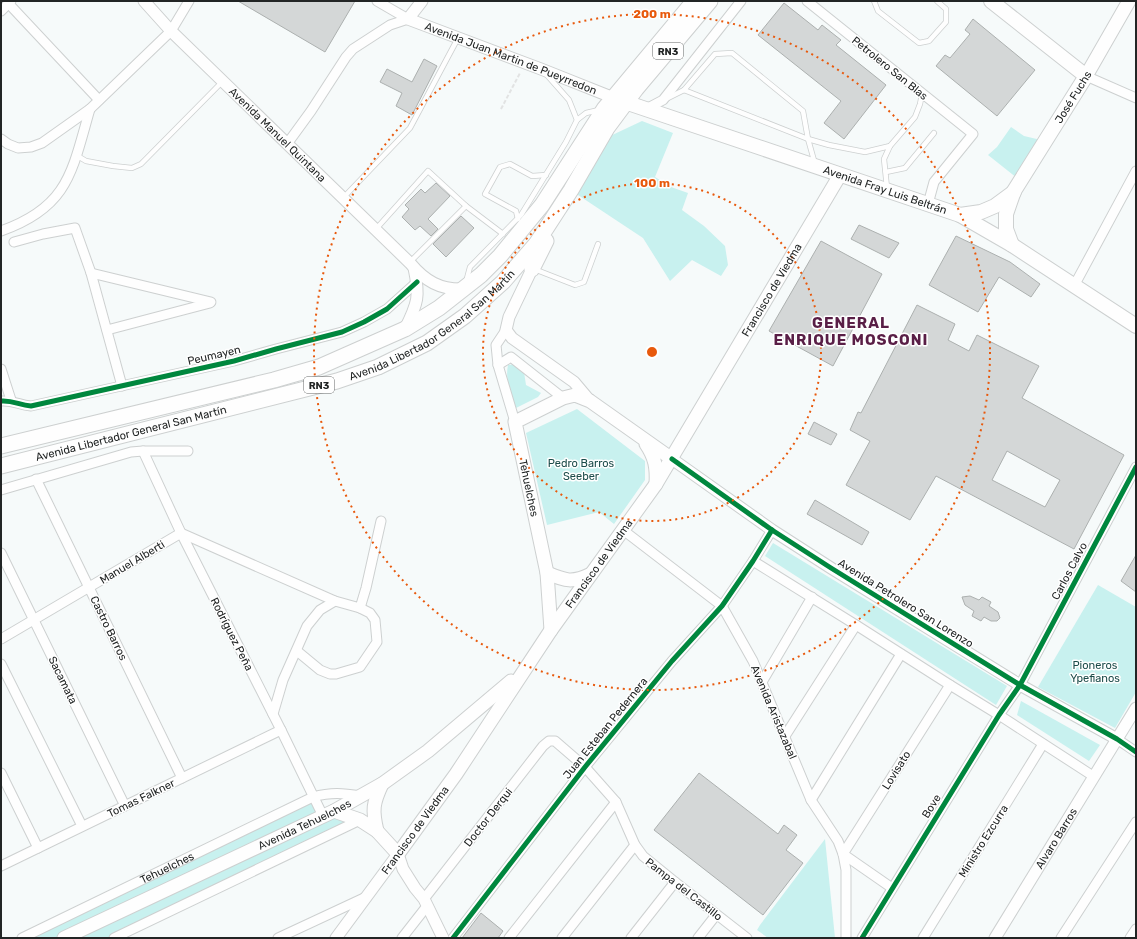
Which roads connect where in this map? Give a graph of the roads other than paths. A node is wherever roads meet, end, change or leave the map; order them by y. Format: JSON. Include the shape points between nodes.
{"nodes":[{"id":1,"x":144,"y":1,"type":"edge"},
{"id":2,"x":189,"y":1,"type":"edge"},
{"id":3,"x":377,"y":1,"type":"edge"},
{"id":4,"x":422,"y":1,"type":"edge"},
{"id":5,"x":694,"y":1,"type":"edge"},
{"id":6,"x":710,"y":1,"type":"edge"},
{"id":7,"x":741,"y":1,"type":"edge"},
{"id":8,"x":807,"y":1,"type":"edge"},
{"id":9,"x":874,"y":1,"type":"edge"},
{"id":10,"x":937,"y":1,"type":"edge"},
{"id":11,"x":990,"y":1,"type":"edge"},
{"id":12,"x":1129,"y":1,"type":"edge"},
{"id":13,"x":10,"y":2,"type":"edge"},
{"id":14,"x":389,"y":8,"type":"junction"},
{"id":15,"x":1,"y":10,"type":"edge"},
{"id":16,"x":408,"y":19,"type":"junction"},
{"id":17,"x":385,"y":28,"type":"junction"},
{"id":18,"x":171,"y":31,"type":"junction"},
{"id":19,"x":458,"y":38,"type":"junction"},
{"id":20,"x":540,"y":69,"type":"junction"},
{"id":21,"x":1086,"y":76,"type":"junction"},
{"id":22,"x":223,"y":81,"type":"junction"},
{"id":23,"x":684,"y":90,"type":"junction"},
{"id":24,"x":922,"y":94,"type":"junction"},
{"id":25,"x":1136,"y":98,"type":"edge"},
{"id":26,"x":99,"y":100,"type":"junction"},
{"id":27,"x":663,"y":100,"type":"junction"},
{"id":28,"x":615,"y":103,"type":"junction"},
{"id":29,"x":90,"y":109,"type":"junction"},
{"id":30,"x":646,"y":109,"type":"junction"},
{"id":31,"x":577,"y":120,"type":"junction"},
{"id":32,"x":934,"y":133,"type":"dead end"},
{"id":33,"x":1,"y":139,"type":"edge"},
{"id":34,"x":808,"y":139,"type":"junction"},
{"id":35,"x":287,"y":144,"type":"junction"},
{"id":36,"x":890,"y":146,"type":"junction"},
{"id":37,"x":76,"y":155,"type":"junction"},
{"id":38,"x":815,"y":166,"type":"junction"},
{"id":39,"x":1136,"y":171,"type":"edge"},
{"id":40,"x":886,"y":172,"type":"junction"},
{"id":41,"x":546,"y":174,"type":"junction"},
{"id":42,"x":840,"y":175,"type":"junction"},
{"id":43,"x":571,"y":190,"type":"junction"},
{"id":44,"x":887,"y":191,"type":"junction"},
{"id":45,"x":1014,"y":191,"type":"junction"},
{"id":46,"x":342,"y":198,"type":"junction"},
{"id":47,"x":928,"y":204,"type":"junction"},
{"id":48,"x":466,"y":206,"type":"junction"},
{"id":49,"x":960,"y":215,"type":"junction"},
{"id":50,"x":521,"y":224,"type":"junction"},
{"id":51,"x":375,"y":229,"type":"junction"},
{"id":52,"x":1,"y":232,"type":"edge"},
{"id":53,"x":503,"y":234,"type":"junction"},
{"id":54,"x":14,"y":242,"type":"dead end"},
{"id":55,"x":598,"y":244,"type":"dead end"},
{"id":56,"x":1012,"y":245,"type":"junction"},
{"id":57,"x":412,"y":265,"type":"junction"},
{"id":58,"x":532,"y":269,"type":"junction"},
{"id":59,"x":91,"y":273,"type":"junction"},
{"id":60,"x":417,"y":282,"type":"junction"},
{"id":61,"x":1074,"y":286,"type":"junction"},
{"id":62,"x":464,"y":288,"type":"junction"},
{"id":63,"x":1136,"y":326,"type":"edge"},
{"id":64,"x":405,"y":328,"type":"junction"},
{"id":65,"x":107,"y":330,"type":"junction"},
{"id":66,"x":506,"y":330,"type":"junction"},
{"id":67,"x":498,"y":365,"type":"junction"},
{"id":68,"x":1,"y":369,"type":"edge"},
{"id":69,"x":122,"y":386,"type":"junction"},
{"id":70,"x":563,"y":398,"type":"junction"},
{"id":71,"x":1,"y":400,"type":"edge"},
{"id":72,"x":11,"y":400,"type":"junction"},
{"id":73,"x":590,"y":401,"type":"junction"},
{"id":74,"x":515,"y":422,"type":"junction"},
{"id":75,"x":644,"y":441,"type":"junction"},
{"id":76,"x":1,"y":446,"type":"edge"},
{"id":77,"x":143,"y":450,"type":"junction"},
{"id":78,"x":188,"y":451,"type":"dead end"},
{"id":79,"x":672,"y":460,"type":"junction"},
{"id":80,"x":1,"y":466,"type":"edge"},
{"id":81,"x":1136,"y":467,"type":"edge"},
{"id":82,"x":36,"y":479,"type":"junction"},
{"id":83,"x":656,"y":484,"type":"junction"},
{"id":84,"x":1,"y":490,"type":"edge"},
{"id":85,"x":381,"y":522,"type":"dead end"},
{"id":86,"x":623,"y":530,"type":"junction"},
{"id":87,"x":772,"y":530,"type":"junction"},
{"id":88,"x":181,"y":533,"type":"junction"},
{"id":89,"x":1,"y":553,"type":"edge"},
{"id":90,"x":753,"y":561,"type":"junction"},
{"id":91,"x":547,"y":573,"type":"junction"},
{"id":92,"x":591,"y":574,"type":"junction"},
{"id":93,"x":89,"y":588,"type":"junction"},
{"id":94,"x":812,"y":597,"type":"junction"},
{"id":95,"x":335,"y":601,"type":"junction"},
{"id":96,"x":722,"y":606,"type":"junction"},
{"id":97,"x":360,"y":608,"type":"junction"},
{"id":98,"x":34,"y":620,"type":"junction"},
{"id":99,"x":856,"y":625,"type":"junction"},
{"id":100,"x":551,"y":630,"type":"junction"},
{"id":101,"x":1,"y":639,"type":"edge"},
{"id":102,"x":297,"y":651,"type":"junction"},
{"id":103,"x":901,"y":654,"type":"junction"},
{"id":104,"x":1,"y":664,"type":"edge"},
{"id":105,"x":522,"y":673,"type":"junction"},
{"id":106,"x":762,"y":682,"type":"junction"},
{"id":107,"x":950,"y":685,"type":"junction"},
{"id":108,"x":1020,"y":685,"type":"junction"},
{"id":109,"x":1136,"y":708,"type":"edge"},
{"id":110,"x":273,"y":714,"type":"junction"},
{"id":111,"x":999,"y":715,"type":"junction"},
{"id":112,"x":281,"y":730,"type":"junction"},
{"id":113,"x":785,"y":736,"type":"junction"},
{"id":114,"x":1117,"y":738,"type":"junction"},
{"id":115,"x":555,"y":741,"type":"joint"},
{"id":116,"x":1043,"y":744,"type":"junction"},
{"id":117,"x":1136,"y":752,"type":"edge"},
{"id":118,"x":585,"y":766,"type":"junction"},
{"id":119,"x":1,"y":773,"type":"edge"},
{"id":120,"x":1093,"y":776,"type":"junction"},
{"id":121,"x":182,"y":778,"type":"junction"},
{"id":122,"x":382,"y":784,"type":"junction"},
{"id":123,"x":361,"y":796,"type":"junction"},
{"id":124,"x":313,"y":797,"type":"junction"},
{"id":125,"x":811,"y":800,"type":"junction"},
{"id":126,"x":616,"y":802,"type":"junction"},
{"id":127,"x":125,"y":806,"type":"junction"},
{"id":128,"x":328,"y":814,"type":"junction"},
{"id":129,"x":360,"y":820,"type":"junction"},
{"id":130,"x":1136,"y":822,"type":"edge"},
{"id":131,"x":82,"y":826,"type":"junction"},
{"id":132,"x":377,"y":832,"type":"junction"},
{"id":133,"x":635,"y":845,"type":"junction"},
{"id":134,"x":38,"y":848,"type":"junction"},
{"id":135,"x":398,"y":854,"type":"junction"},
{"id":136,"x":843,"y":854,"type":"junction"},
{"id":137,"x":1,"y":866,"type":"edge"},
{"id":138,"x":674,"y":882,"type":"junction"},
{"id":139,"x":892,"y":888,"type":"junction"},
{"id":140,"x":366,"y":897,"type":"junction"},
{"id":141,"x":426,"y":902,"type":"junction"},
{"id":142,"x":716,"y":915,"type":"junction"},
{"id":143,"x":1136,"y":929,"type":"edge"},
{"id":144,"x":22,"y":938,"type":"edge"},
{"id":145,"x":64,"y":938,"type":"edge"},
{"id":146,"x":114,"y":938,"type":"edge"},
{"id":147,"x":278,"y":938,"type":"edge"},
{"id":148,"x":336,"y":938,"type":"edge"},
{"id":149,"x":402,"y":938,"type":"edge"},
{"id":150,"x":443,"y":938,"type":"edge"},
{"id":151,"x":453,"y":938,"type":"edge"},
{"id":152,"x":509,"y":938,"type":"edge"},
{"id":153,"x":562,"y":938,"type":"edge"},
{"id":154,"x":631,"y":938,"type":"edge"},
{"id":155,"x":698,"y":938,"type":"edge"},
{"id":156,"x":747,"y":938,"type":"edge"},
{"id":157,"x":846,"y":938,"type":"edge"},
{"id":158,"x":862,"y":938,"type":"edge"},
{"id":159,"x":923,"y":938,"type":"edge"},
{"id":160,"x":995,"y":938,"type":"edge"},
{"id":161,"x":1061,"y":938,"type":"edge"},
{"id":162,"x":1130,"y":938,"type":"edge"}],
"edges":[{"from":1,"to":18,"type":"street","name":"Avenida Manuel Quintana"},
{"from":2,"to":18,"type":"street"},
{"from":3,"to":14,"type":"street"},
{"from":4,"to":16,"type":"street"},
{"from":5,"to":28,"type":"highway","name":"Avenida Libertador General San Martín","number":"RN3"},
{"from":6,"to":28,"type":"highway","name":"Avenida Libertador General San Martín","number":"RN3"},
{"from":7,"to":27,"type":"street"},
{"from":8,"to":24,"type":"street","name":"Petrolero San Blas"},
{"from":9,"to":10,"type":"lane","via":[[878,11],[919,43],[930,41],[946,22],[946,8]]},
{"from":11,"to":21,"type":"main road"},
{"from":12,"to":21,"type":"main road","name":"José Fuchs"},
{"from":13,"to":15,"type":"street"},
{"from":13,"to":26,"type":"street"},
{"from":14,"to":16,"type":"street"},
{"from":14,"to":17,"type":"street"},
{"from":16,"to":17,"type":"street"},
{"from":16,"to":19,"type":"street","name":"Avenida Juan Martin de Pueyrredon"},
{"from":17,"to":35,"type":"street","via":[[358,45],[346,57]]},
{"from":18,"to":22,"type":"street","name":"Avenida Manuel Quintana"},
{"from":18,"to":26,"type":"street"},
{"from":19,"to":20,"type":"street","name":"Avenida Juan Martin de Pueyrredon"},
{"from":19,"to":46,"type":"lane","via":[[410,128]]},
{"from":20,"to":28,"type":"street","name":"Avenida Juan Martin de Pueyrredon"},
{"from":20,"to":31,"type":"lane","via":[[569,100]]},
{"from":21,"to":25,"type":"street"},
{"from":21,"to":45,"type":"main road","name":"José Fuchs"},
{"from":22,"to":35,"type":"street","name":"Avenida Manuel Quintana"},
{"from":22,"to":37,"type":"lane","via":[[140,164],[132,168],[113,166]]},
{"from":23,"to":27,"type":"lane"},
{"from":23,"to":34,"type":"lane"},
{"from":23,"to":34,"type":"lane","via":[[715,54],[732,53],[803,111]]},
{"from":24,"to":36,"type":"lane","via":[[915,117]]},
{"from":24,"to":47,"type":"street","name":"Petrolero San Blas","via":[[973,134],[934,182]]},
{"from":26,"to":29,"type":"street"},
{"from":27,"to":30,"type":"street"},
{"from":28,"to":30,"type":"main road","name":"Avenida Fray Luis Beltrán"},
{"from":28,"to":31,"type":"lane","via":[[586,113]]},
{"from":28,"to":43,"type":"highway","name":"Avenida Libertador General San Martín","number":"RN3","via":[[607,128]]},
{"from":28,"to":50,"type":"highway","name":"Avenida Libertador General San Martín","number":"RN3","via":[[542,205]]},
{"from":29,"to":33,"type":"street","via":[[42,143],[31,147],[18,148]]},
{"from":29,"to":37,"type":"street"},
{"from":30,"to":38,"type":"main road","name":"Avenida Fray Luis Beltrán"},
{"from":31,"to":41,"type":"lane"},
{"from":32,"to":40,"type":"lane","via":[[905,168]]},
{"from":34,"to":36,"type":"lane","via":[[865,152]]},
{"from":34,"to":38,"type":"lane"},
{"from":35,"to":46,"type":"street","name":"Avenida Manuel Quintana"},
{"from":36,"to":40,"type":"lane","via":[[884,159]]},
{"from":37,"to":52,"type":"street","via":[[72,171],[58,195],[46,208],[31,219]]},
{"from":38,"to":42,"type":"main road","name":"Avenida Fray Luis Beltrán"},
{"from":39,"to":61,"type":"street"},
{"from":40,"to":44,"type":"lane"},
{"from":41,"to":50,"type":"lane"},
{"from":41,"to":50,"type":"lane","via":[[532,176],[510,164],[500,167],[485,194],[516,211]]},
{"from":42,"to":44,"type":"main road","name":"Avenida Fray Luis Beltrán"},
{"from":42,"to":79,"type":"main road","name":"Francisco de Viedma"},
{"from":43,"to":58,"type":"highway"},
{"from":43,"to":80,"type":"highway","name":"Avenida Libertador General San Martín","number":"RN3","via":[[536,244],[503,282],[465,316],[427,342],[378,367],[337,380]]},
{"from":44,"to":47,"type":"main road","name":"Avenida Fray Luis Beltrán"},
{"from":45,"to":49,"type":"main road","name":"José Fuchs","via":[[995,206],[981,212]]},
{"from":45,"to":56,"type":"main road","name":"José Fuchs","via":[[1006,214],[1006,229]]},
{"from":46,"to":51,"type":"street","name":"Avenida Manuel Quintana"},
{"from":47,"to":49,"type":"main road","name":"Avenida Fray Luis Beltrán"},
{"from":48,"to":51,"type":"lane","via":[[428,171]]},
{"from":48,"to":53,"type":"lane"},
{"from":48,"to":57,"type":"lane"},
{"from":49,"to":56,"type":"main road","name":"Avenida Fray Luis Beltrán"},
{"from":50,"to":53,"type":"lane"},
{"from":50,"to":53,"type":"lane"},
{"from":50,"to":62,"type":"highway","name":"Avenida Libertador General San Martín","number":"RN3","via":[[500,256]]},
{"from":51,"to":57,"type":"street","name":"Avenida Manuel Quintana"},
{"from":53,"to":62,"type":"lane","via":[[470,267]]},
{"from":54,"to":59,"type":"street","via":[[75,228]]},
{"from":55,"to":58,"type":"lane","via":[[584,282],[575,285]]},
{"from":56,"to":61,"type":"main road","name":"Avenida Fray Luis Beltrán"},
{"from":57,"to":60,"type":"street"},
{"from":57,"to":62,"type":"street","name":"Avenida Manuel Quintana","via":[[420,275],[440,286]]},
{"from":58,"to":66,"type":"street","via":[[509,317]]},
{"from":59,"to":65,"type":"street"},
{"from":59,"to":65,"type":"street","via":[[212,302]]},
{"from":60,"to":64,"type":"street","via":[[417,302]]},
{"from":60,"to":69,"type":"street","name":"Peumayen","via":[[387,309],[342,332],[234,361]]},
{"from":61,"to":63,"type":"main road","name":"Avenida Fray Luis Beltrán"},
{"from":62,"to":64,"type":"highway","name":"Avenida Libertador General San Martín","number":"RN3","via":[[439,308]]},
{"from":64,"to":76,"type":"highway","name":"Avenida Libertador General San Martín","number":"RN3","via":[[318,367],[274,380]]},
{"from":65,"to":69,"type":"street"},
{"from":66,"to":67,"type":"street","name":"Tehuelches","via":[[496,346]]},
{"from":66,"to":73,"type":"street","via":[[512,338],[574,382]]},
{"from":67,"to":70,"type":"street","via":[[511,356]]},
{"from":67,"to":74,"type":"street","name":"Tehuelches"},
{"from":68,"to":72,"type":"street"},
{"from":69,"to":72,"type":"street","name":"Peumayen","via":[[31,406],[19,405]]},
{"from":70,"to":73,"type":"main road","via":[[575,395]]},
{"from":70,"to":74,"type":"main road"},
{"from":71,"to":72,"type":"street","name":"Peumayen"},
{"from":73,"to":75,"type":"main road"},
{"from":74,"to":91,"type":"main road","name":"Tehuelches"},
{"from":75,"to":79,"type":"main road"},
{"from":75,"to":83,"type":"main road","via":[[653,454],[657,468]]},
{"from":77,"to":78,"type":"street"},
{"from":77,"to":82,"type":"street"},
{"from":77,"to":88,"type":"street","name":"Rodríguez Peña"},
{"from":79,"to":83,"type":"main road","name":"Francisco de Viedma"},
{"from":79,"to":87,"type":"street","name":"Avenida Petrolero San Lorenzo"},
{"from":81,"to":108,"type":"street","name":"Carlos Calvo"},
{"from":82,"to":84,"type":"street"},
{"from":82,"to":93,"type":"street","name":"Castro Barros"},
{"from":83,"to":86,"type":"main road","name":"Francisco de Viedma"},
{"from":85,"to":97,"type":"street"},
{"from":86,"to":92,"type":"main road","name":"Francisco de Viedma"},
{"from":86,"to":96,"type":"street","name":"Avenida Aristazabal"},
{"from":87,"to":90,"type":"street","name":"Juan Esteban Pedernera"},
{"from":87,"to":108,"type":"street","name":"Avenida Petrolero San Lorenzo"},
{"from":88,"to":93,"type":"street","name":"Manuel Alberti"},
{"from":88,"to":95,"type":"street"},
{"from":88,"to":110,"type":"street","name":"Rodríguez Peña"},
{"from":89,"to":98,"type":"street","name":"Sacamata"},
{"from":90,"to":94,"type":"street"},
{"from":90,"to":96,"type":"street","name":"Juan Esteban Pedernera"},
{"from":91,"to":92,"type":"main road","via":[[562,580],[578,580]]},
{"from":91,"to":100,"type":"main road","name":"Tehuelches"},
{"from":92,"to":100,"type":"main road","name":"Francisco de Viedma"},
{"from":93,"to":98,"type":"street","name":"Manuel Alberti"},
{"from":93,"to":121,"type":"street","name":"Castro Barros"},
{"from":94,"to":99,"type":"street"},
{"from":94,"to":106,"type":"street"},
{"from":95,"to":97,"type":"street"},
{"from":95,"to":102,"type":"street","via":[[320,610],[313,618]]},
{"from":96,"to":106,"type":"street","name":"Avenida Aristazabal"},
{"from":96,"to":118,"type":"street","name":"Juan Esteban Pedernera","via":[[672,661]]},
{"from":97,"to":102,"type":"street","via":[[370,613],[375,620],[377,642],[360,667],[330,674],[320,670]]},
{"from":98,"to":101,"type":"street","name":"Manuel Alberti"},
{"from":98,"to":127,"type":"street","name":"Sacamata"},
{"from":99,"to":103,"type":"street"},
{"from":99,"to":113,"type":"street"},
{"from":100,"to":105,"type":"main road","name":"Francisco de Viedma"},
{"from":102,"to":110,"type":"street","via":[[283,680]]},
{"from":103,"to":107,"type":"street"},
{"from":103,"to":125,"type":"street"},
{"from":104,"to":131,"type":"street"},
{"from":105,"to":122,"type":"main road","name":"Avenida Tehuelches","via":[[428,751]]},
{"from":105,"to":135,"type":"main road","name":"Francisco de Viedma","via":[[456,774]]},
{"from":106,"to":113,"type":"street","name":"Avenida Aristazabal"},
{"from":107,"to":111,"type":"street"},
{"from":107,"to":136,"type":"street","name":"Lovisato"},
{"from":108,"to":111,"type":"street","name":"Bove"},
{"from":108,"to":114,"type":"street","name":"Avenida Petrolero San Lorenzo"},
{"from":109,"to":114,"type":"street","name":"Alvaro Barros"},
{"from":110,"to":112,"type":"street","name":"Rodríguez Peña"},
{"from":111,"to":116,"type":"street"},
{"from":111,"to":139,"type":"street","name":"Bove"},
{"from":112,"to":121,"type":"street","name":"Tomas Falkner"},
{"from":112,"to":124,"type":"street","name":"Rodríguez Peña"},
{"from":113,"to":125,"type":"street","name":"Avenida Aristazabal"},
{"from":114,"to":117,"type":"street","name":"Avenida Petrolero San Lorenzo"},
{"from":114,"to":120,"type":"street","name":"Alvaro Barros"},
{"from":115,"to":118,"type":"street","name":"Pampa del Castillo"},
{"from":115,"to":141,"type":"street","name":"Doctor Derqui","via":[[549,741],[543,746]]},
{"from":116,"to":120,"type":"street"},
{"from":116,"to":159,"type":"street","name":"Ministro Ezcurra"},
{"from":118,"to":126,"type":"street","name":"Pampa del Castillo"},
{"from":118,"to":151,"type":"street","name":"Juan Esteban Pedernera"},
{"from":119,"to":134,"type":"street"},
{"from":120,"to":160,"type":"street","name":"Alvaro Barros"},
{"from":121,"to":127,"type":"street","name":"Tomas Falkner"},
{"from":122,"to":123,"type":"main road","name":"Avenida Tehuelches"},
{"from":122,"to":132,"type":"main road","via":[[374,804],[373,815]]},
{"from":123,"to":124,"type":"street","name":"Tehuelches","via":[[339,792]]},
{"from":123,"to":128,"type":"main road","name":"Avenida Tehuelches"},
{"from":124,"to":128,"type":"street","name":"Rodríguez Peña"},
{"from":124,"to":144,"type":"street","name":"Tehuelches"},
{"from":125,"to":136,"type":"street","name":"Avenida Aristazabal","via":[[838,841]]},
{"from":126,"to":133,"type":"street","name":"Pampa del Castillo"},
{"from":126,"to":152,"type":"street"},
{"from":127,"to":131,"type":"street","name":"Tomas Falkner"},
{"from":128,"to":129,"type":"main road"},
{"from":128,"to":145,"type":"main road","name":"Avenida Tehuelches"},
{"from":129,"to":132,"type":"main road"},
{"from":129,"to":146,"type":"street"},
{"from":130,"to":161,"type":"street"},
{"from":131,"to":134,"type":"street","name":"Tomas Falkner"},
{"from":132,"to":135,"type":"main road"},
{"from":133,"to":138,"type":"street","name":"Pampa del Castillo","via":[[643,856]]},
{"from":133,"to":153,"type":"street"},
{"from":134,"to":137,"type":"street","name":"Tomas Falkner"},
{"from":135,"to":140,"type":"street","name":"Francisco de Viedma"},
{"from":135,"to":141,"type":"street","via":[[403,869]]},
{"from":136,"to":139,"type":"street"},
{"from":136,"to":157,"type":"street","name":"Avenida Aristazabal","via":[[846,870]]},
{"from":138,"to":142,"type":"street","name":"Pampa del Castillo"},
{"from":138,"to":154,"type":"street"},
{"from":139,"to":158,"type":"street","name":"Bove"},
{"from":140,"to":147,"type":"street"},
{"from":140,"to":148,"type":"street","name":"Francisco de Viedma"},
{"from":141,"to":149,"type":"street","name":"Doctor Derqui"},
{"from":141,"to":150,"type":"street"},
{"from":142,"to":155,"type":"street"},
{"from":142,"to":156,"type":"street","name":"Pampa del Castillo"},
{"from":143,"to":162,"type":"street"}]}
